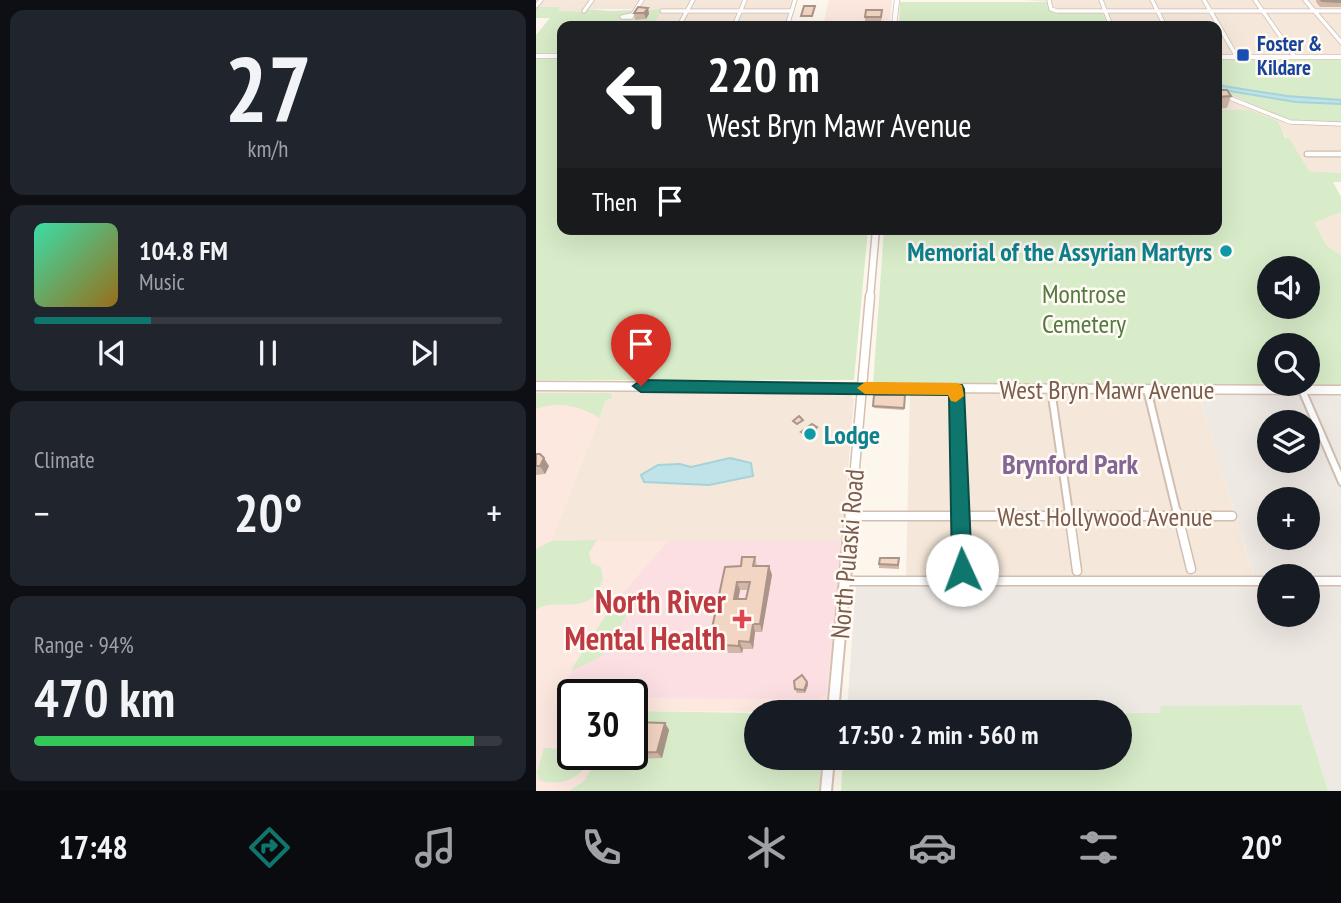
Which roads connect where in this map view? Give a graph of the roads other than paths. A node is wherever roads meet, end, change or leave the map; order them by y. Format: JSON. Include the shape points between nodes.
{"nodes":[{"id":1,"x":541,"y":0,"type":"edge"},
{"id":2,"x":592,"y":0,"type":"edge"},
{"id":3,"x":642,"y":0,"type":"edge"},
{"id":4,"x":693,"y":0,"type":"edge"},
{"id":5,"x":745,"y":0,"type":"edge"},
{"id":6,"x":795,"y":0,"type":"edge"},
{"id":7,"x":896,"y":0,"type":"edge"},
{"id":8,"x":1049,"y":0,"type":"edge"},
{"id":9,"x":1101,"y":0,"type":"edge"},
{"id":10,"x":1152,"y":0,"type":"edge"},
{"id":11,"x":1204,"y":0,"type":"edge"},
{"id":12,"x":1255,"y":0,"type":"edge"},
{"id":13,"x":1305,"y":0,"type":"edge"},
{"id":14,"x":536,"y":6,"type":"edge"},
{"id":15,"x":584,"y":11,"type":"dead end"},
{"id":16,"x":662,"y":11,"type":"dead end"},
{"id":17,"x":687,"y":11,"type":"junction"},
{"id":18,"x":741,"y":11,"type":"junction"},
{"id":19,"x":792,"y":11,"type":"junction"},
{"id":20,"x":1105,"y":11,"type":"junction"},
{"id":21,"x":1157,"y":11,"type":"junction"},
{"id":22,"x":1210,"y":11,"type":"junction"},
{"id":23,"x":1263,"y":11,"type":"junction"},
{"id":24,"x":1315,"y":11,"type":"junction"},
{"id":25,"x":1342,"y":11,"type":"edge"},
{"id":26,"x":632,"y":15,"type":"edge"},
{"id":27,"x":682,"y":21,"type":"edge"},
{"id":28,"x":736,"y":21,"type":"edge"},
{"id":29,"x":789,"y":21,"type":"edge"},
{"id":30,"x":894,"y":21,"type":"edge"},
{"id":31,"x":1109,"y":21,"type":"edge"},
{"id":32,"x":1162,"y":21,"type":"edge"},
{"id":33,"x":1216,"y":21,"type":"edge"},
{"id":34,"x":1222,"y":31,"type":"edge"},
{"id":35,"x":1342,"y":43,"type":"edge"},
{"id":36,"x":536,"y":56,"type":"edge"},
{"id":37,"x":557,"y":56,"type":"edge"},
{"id":38,"x":1222,"y":57,"type":"edge"},
{"id":39,"x":1237,"y":57,"type":"junction"},
{"id":40,"x":1295,"y":57,"type":"junction"},
{"id":41,"x":1342,"y":57,"type":"edge"},
{"id":42,"x":1222,"y":94,"type":"edge"},
{"id":43,"x":1342,"y":124,"type":"edge"},
{"id":44,"x":1307,"y":154,"type":"dead end"},
{"id":45,"x":1342,"y":154,"type":"edge"},
{"id":46,"x":876,"y":235,"type":"edge"},
{"id":47,"x":536,"y":386,"type":"edge"},
{"id":48,"x":863,"y":388,"type":"junction"},
{"id":49,"x":956,"y":389,"type":"junction"},
{"id":50,"x":1051,"y":389,"type":"junction"},
{"id":51,"x":1147,"y":389,"type":"junction"},
{"id":52,"x":1257,"y":390,"type":"edge"},
{"id":53,"x":1320,"y":390,"type":"edge"},
{"id":54,"x":1342,"y":390,"type":"edge"},
{"id":55,"x":1305,"y":396,"type":"edge"},
{"id":56,"x":1342,"y":482,"type":"edge"},
{"id":57,"x":851,"y":516,"type":"junction"},
{"id":58,"x":960,"y":516,"type":"junction"},
{"id":59,"x":1069,"y":516,"type":"junction"},
{"id":60,"x":1178,"y":516,"type":"junction"},
{"id":61,"x":1232,"y":516,"type":"dead end"},
{"id":62,"x":1191,"y":569,"type":"dead end"},
{"id":63,"x":962,"y":570,"type":"dead end"},
{"id":64,"x":1077,"y":571,"type":"dead end"},
{"id":65,"x":845,"y":581,"type":"junction"},
{"id":66,"x":1257,"y":581,"type":"edge"},
{"id":67,"x":1320,"y":581,"type":"edge"},
{"id":68,"x":1342,"y":582,"type":"edge"},
{"id":69,"x":834,"y":700,"type":"edge"},
{"id":70,"x":828,"y":770,"type":"edge"},
{"id":71,"x":826,"y":791,"type":"edge"}],
"edges":[{"from":1,"to":14,"type":"street"},
{"from":2,"to":15,"type":"street"},
{"from":3,"to":26,"type":"street"},
{"from":4,"to":17,"type":"street"},
{"from":5,"to":18,"type":"street"},
{"from":6,"to":19,"type":"street"},
{"from":7,"to":30,"type":"main road"},
{"from":8,"to":20,"type":"street","via":[[1053,10]]},
{"from":9,"to":20,"type":"street"},
{"from":10,"to":21,"type":"street"},
{"from":11,"to":22,"type":"street"},
{"from":12,"to":23,"type":"street"},
{"from":13,"to":24,"type":"street"},
{"from":16,"to":17,"type":"street"},
{"from":17,"to":18,"type":"street"},
{"from":17,"to":27,"type":"street"},
{"from":18,"to":19,"type":"street"},
{"from":18,"to":28,"type":"street"},
{"from":19,"to":29,"type":"street"},
{"from":20,"to":21,"type":"street"},
{"from":20,"to":31,"type":"street"},
{"from":21,"to":22,"type":"street"},
{"from":21,"to":32,"type":"street"},
{"from":22,"to":23,"type":"street"},
{"from":22,"to":33,"type":"street"},
{"from":23,"to":24,"type":"street"},
{"from":23,"to":40,"type":"street"},
{"from":24,"to":25,"type":"street"},
{"from":24,"to":35,"type":"street"},
{"from":34,"to":39,"type":"street"},
{"from":36,"to":37,"type":"main road"},
{"from":38,"to":39,"type":"main road"},
{"from":39,"to":40,"type":"main road"},
{"from":40,"to":41,"type":"main road"},
{"from":42,"to":43,"type":"street","via":[[1290,122]]},
{"from":44,"to":45,"type":"street"},
{"from":46,"to":48,"type":"main road","name":"North Pulaski Road"},
{"from":47,"to":48,"type":"main road","name":"West Bryn Mawr Avenue"},
{"from":48,"to":49,"type":"main road","name":"West Bryn Mawr Avenue"},
{"from":48,"to":57,"type":"main road","name":"North Pulaski Road"},
{"from":49,"to":50,"type":"main road","name":"West Bryn Mawr Avenue"},
{"from":49,"to":58,"type":"street"},
{"from":50,"to":51,"type":"main road","name":"West Bryn Mawr Avenue"},
{"from":50,"to":59,"type":"street"},
{"from":51,"to":52,"type":"main road","name":"West Bryn Mawr Avenue"},
{"from":51,"to":60,"type":"street"},
{"from":53,"to":54,"type":"main road","name":"West Bryn Mawr Avenue"},
{"from":55,"to":56,"type":"street"},
{"from":57,"to":58,"type":"street","name":"West Hollywood Avenue"},
{"from":57,"to":65,"type":"main road","name":"North Pulaski Road"},
{"from":58,"to":59,"type":"street","name":"West Hollywood Avenue"},
{"from":58,"to":63,"type":"street"},
{"from":59,"to":60,"type":"street","name":"West Hollywood Avenue"},
{"from":59,"to":64,"type":"street"},
{"from":60,"to":61,"type":"street","name":"West Hollywood Avenue"},
{"from":60,"to":62,"type":"street"},
{"from":65,"to":66,"type":"street"},
{"from":65,"to":69,"type":"main road","name":"North Pulaski Road"},
{"from":67,"to":68,"type":"street"},
{"from":70,"to":71,"type":"main road"}]}
